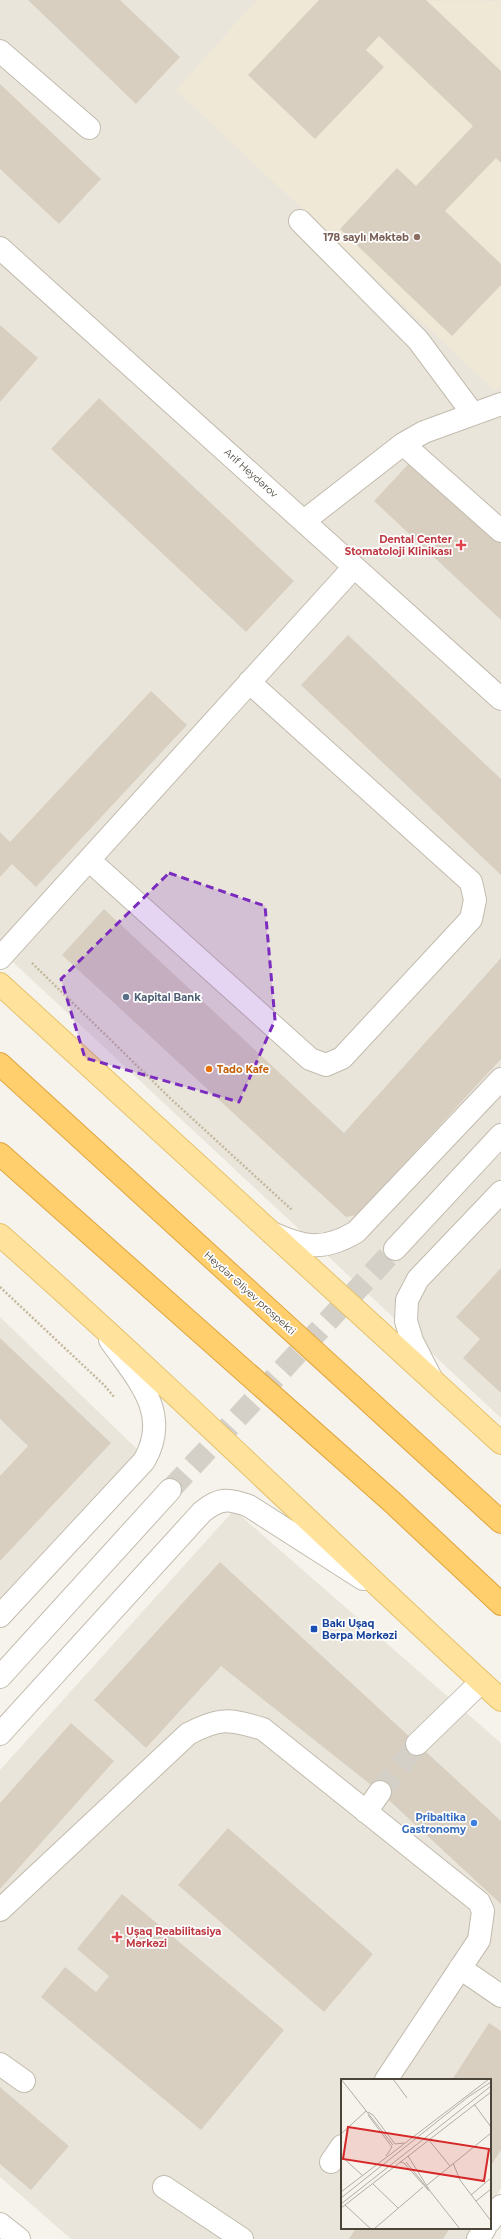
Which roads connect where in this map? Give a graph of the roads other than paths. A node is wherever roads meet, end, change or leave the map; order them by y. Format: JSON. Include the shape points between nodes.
{"nodes":[{"id":1,"x":0,"y":51,"type":"edge"},
{"id":2,"x":89,"y":128,"type":"dead end"},
{"id":3,"x":300,"y":221,"type":"dead end"},
{"id":4,"x":0,"y":248,"type":"edge"},
{"id":5,"x":501,"y":404,"type":"edge"},
{"id":6,"x":473,"y":414,"type":"junction"},
{"id":7,"x":403,"y":444,"type":"junction"},
{"id":8,"x":304,"y":521,"type":"junction"},
{"id":9,"x":501,"y":531,"type":"edge"},
{"id":10,"x":354,"y":567,"type":"junction"},
{"id":11,"x":249,"y":682,"type":"junction"},
{"id":12,"x":501,"y":699,"type":"edge"},
{"id":13,"x":89,"y":860,"type":"junction"},
{"id":14,"x":4,"y":945,"type":"edge"},
{"id":15,"x":0,"y":984,"type":"edge"},
{"id":16,"x":0,"y":1064,"type":"edge"},
{"id":17,"x":501,"y":1079,"type":"edge"},
{"id":18,"x":501,"y":1135,"type":"edge"},
{"id":19,"x":0,"y":1154,"type":"edge"},
{"id":20,"x":501,"y":1192,"type":"edge"},
{"id":21,"x":268,"y":1231,"type":"junction"},
{"id":22,"x":0,"y":1235,"type":"edge"},
{"id":23,"x":396,"y":1249,"type":"tunnel mouth"},
{"id":24,"x":97,"y":1321,"type":"junction"},
{"id":25,"x":431,"y":1379,"type":"junction"},
{"id":26,"x":501,"y":1443,"type":"edge"},
{"id":27,"x":170,"y":1490,"type":"tunnel mouth"},
{"id":28,"x":501,"y":1522,"type":"edge"},
{"id":29,"x":380,"y":1590,"type":"junction"},
{"id":30,"x":501,"y":1604,"type":"edge"},
{"id":31,"x":0,"y":1616,"type":"edge"},
{"id":32,"x":0,"y":1677,"type":"edge"},
{"id":33,"x":481,"y":1682,"type":"junction"},
{"id":34,"x":501,"y":1700,"type":"edge"},
{"id":35,"x":0,"y":1734,"type":"edge"},
{"id":36,"x":418,"y":1744,"type":"tunnel mouth"},
{"id":37,"x":380,"y":1792,"type":"tunnel mouth"},
{"id":38,"x":366,"y":1812,"type":"junction"},
{"id":39,"x":0,"y":1910,"type":"edge"},
{"id":40,"x":460,"y":1968,"type":"junction"},
{"id":41,"x":501,"y":1996,"type":"edge"},
{"id":42,"x":0,"y":2064,"type":"edge"},
{"id":43,"x":387,"y":2079,"type":"edge"},
{"id":44,"x":24,"y":2081,"type":"dead end"},
{"id":45,"x":164,"y":2187,"type":"dead end"},
{"id":46,"x":501,"y":2206,"type":"edge"},
{"id":47,"x":491,"y":2220,"type":"edge"},
{"id":48,"x":0,"y":2224,"type":"edge"},
{"id":49,"x":491,"y":2227,"type":"edge"},
{"id":50,"x":484,"y":2229,"type":"edge"},
{"id":51,"x":501,"y":2234,"type":"edge"},
{"id":52,"x":19,"y":2239,"type":"edge"},
{"id":53,"x":242,"y":2239,"type":"edge"},
{"id":54,"x":478,"y":2239,"type":"edge"}],
"edges":[{"from":1,"to":2,"type":"street"},
{"from":3,"to":6,"type":"street","via":[[418,340]]},
{"from":4,"to":8,"type":"street","name":"Arif Heydərov"},
{"from":5,"to":6,"type":"street"},
{"from":6,"to":7,"type":"street","via":[[424,432]]},
{"from":7,"to":8,"type":"street"},
{"from":7,"to":9,"type":"street"},
{"from":8,"to":10,"type":"street","name":"Arif Heydərov"},
{"from":10,"to":11,"type":"street"},
{"from":10,"to":12,"type":"street","name":"Arif Heydərov"},
{"from":11,"to":13,"type":"street"},
{"from":11,"to":13,"type":"street","via":[[471,882],[475,900],[470,919],[342,1058],[326,1065],[310,1059]]},
{"from":13,"to":14,"type":"street"},
{"from":15,"to":21,"type":"main road"},
{"from":16,"to":28,"type":"highway","name":"Heydər Əliyev prospekti"},
{"from":17,"to":21,"type":"street","via":[[356,1232],[329,1245],[307,1246]]},
{"from":18,"to":23,"type":"street"},
{"from":19,"to":30,"type":"highway","via":[[391,1501]]},
{"from":20,"to":25,"type":"street","via":[[418,1279],[407,1300],[406,1321],[412,1341]]},
{"from":21,"to":25,"type":"main road"},
{"from":22,"to":24,"type":"main road"},
{"from":24,"to":29,"type":"main road"},
{"from":24,"to":31,"type":"street","via":[[145,1391],[155,1423],[153,1443],[144,1461]]},
{"from":25,"to":26,"type":"main road"},
{"from":27,"to":32,"type":"street"},
{"from":29,"to":33,"type":"main road"},
{"from":29,"to":35,"type":"street","via":[[249,1506],[232,1499],[217,1502],[202,1512]]},
{"from":33,"to":34,"type":"main road"},
{"from":33,"to":36,"type":"street"},
{"from":37,"to":38,"type":"street"},
{"from":38,"to":39,"type":"street","via":[[263,1729],[233,1720],[206,1724],[188,1734]]},
{"from":38,"to":40,"type":"street","via":[[479,1902],[483,1911],[478,1940]]},
{"from":40,"to":41,"type":"street"},
{"from":40,"to":43,"type":"street"},
{"from":42,"to":44,"type":"street"},
{"from":45,"to":53,"type":"street"},
{"from":46,"to":47,"type":"street"},
{"from":48,"to":52,"type":"street"},
{"from":49,"to":51,"type":"street"},
{"from":50,"to":54,"type":"street"}]}
